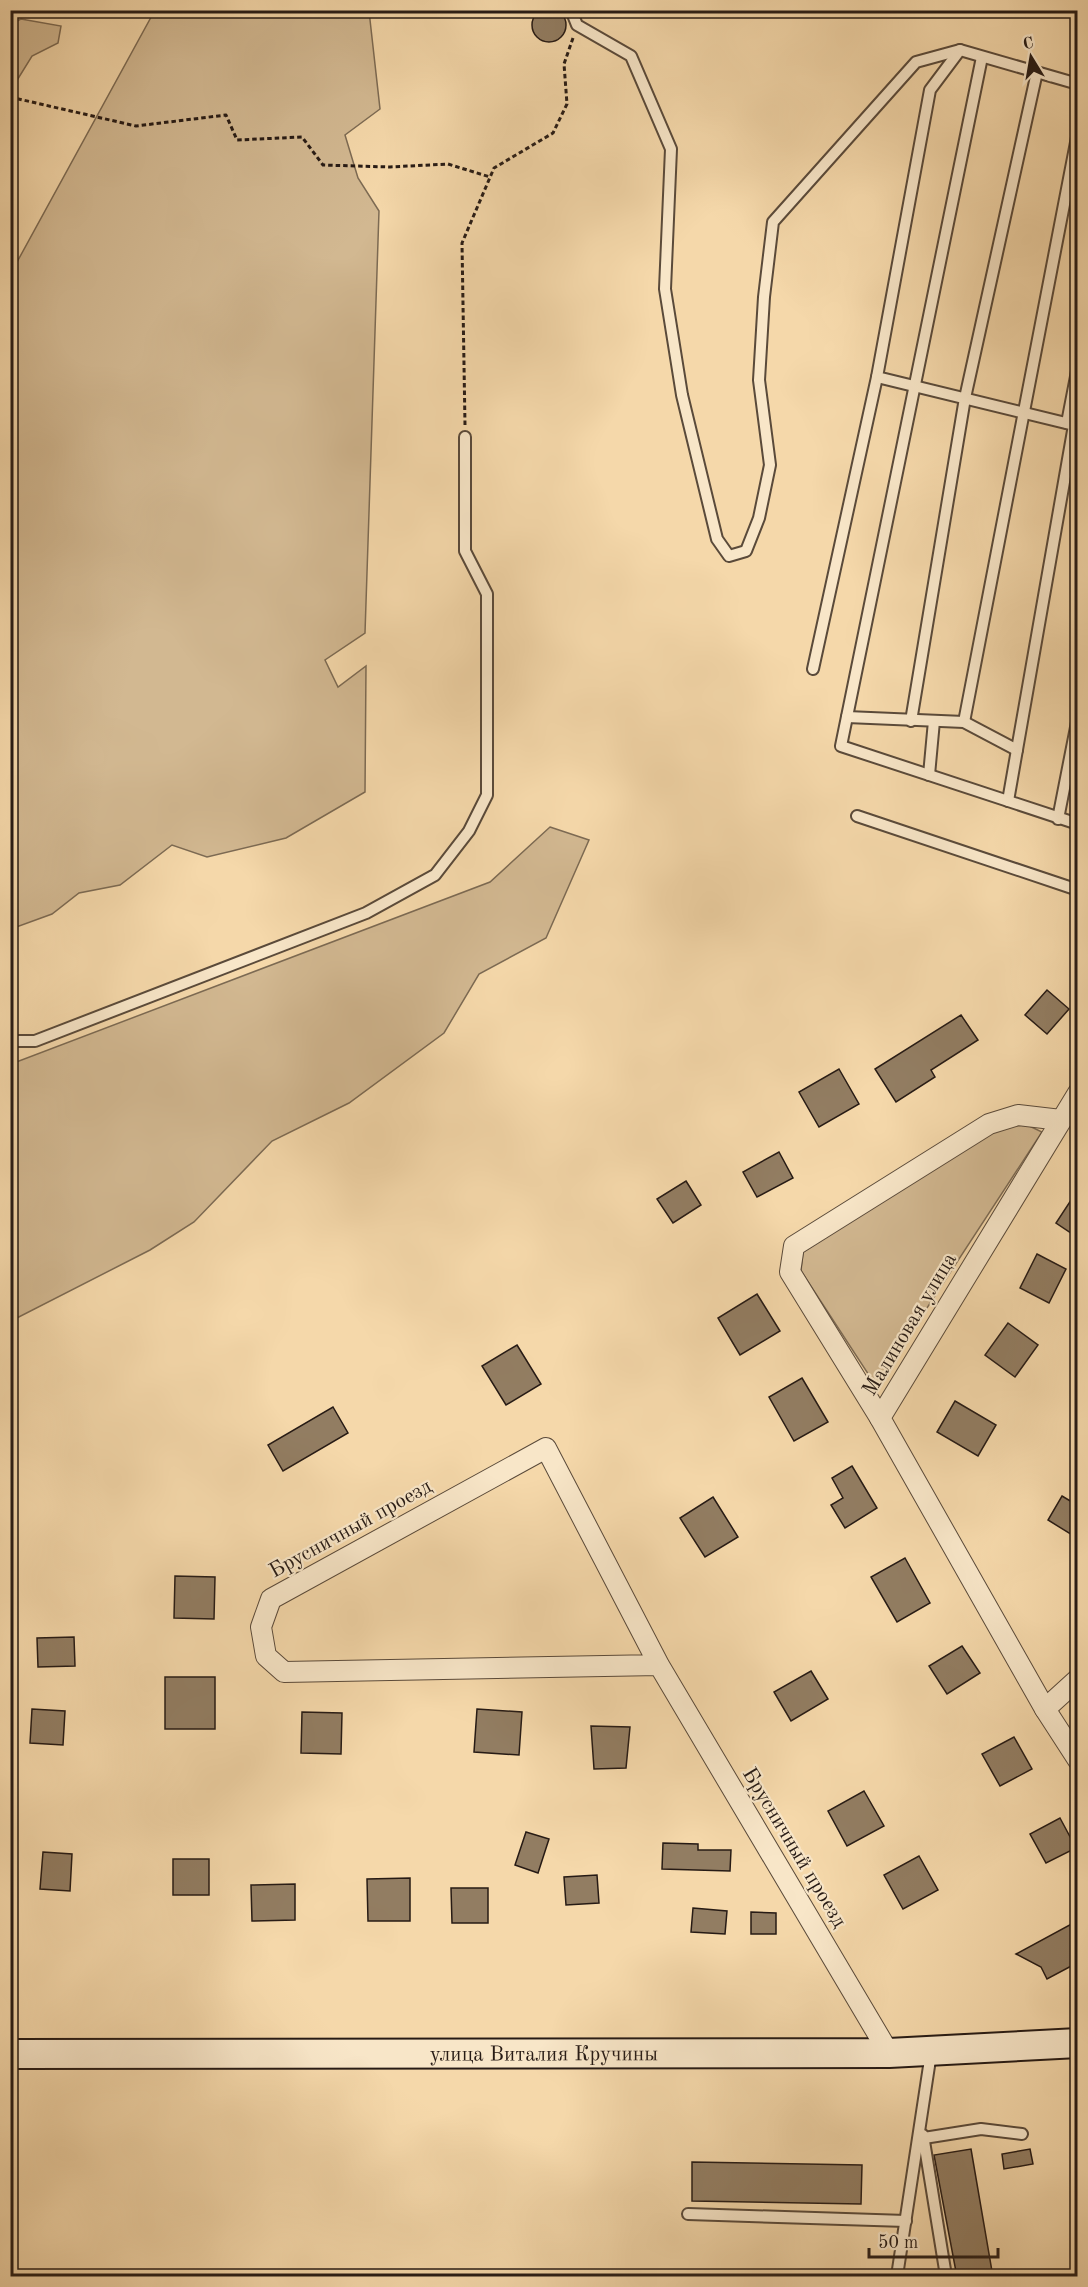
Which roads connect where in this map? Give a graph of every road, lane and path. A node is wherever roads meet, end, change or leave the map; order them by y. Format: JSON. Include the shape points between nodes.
{"nodes":[{"id":1,"x":571,"y":10,"type":"edge"},
{"id":2,"x":577,"y":25,"type":"junction"},
{"id":3,"x":960,"y":50,"type":"junction"},
{"id":4,"x":982,"y":57,"type":"junction"},
{"id":5,"x":1037,"y":72,"type":"junction"},
{"id":6,"x":1077,"y":84,"type":"edge"},
{"id":7,"x":10,"y":97,"type":"edge"},
{"id":8,"x":1077,"y":132,"type":"edge"},
{"id":9,"x":490,"y":177,"type":"junction"},
{"id":10,"x":1077,"y":366,"type":"edge"},
{"id":11,"x":877,"y":377,"type":"junction"},
{"id":12,"x":914,"y":386,"type":"junction"},
{"id":13,"x":965,"y":398,"type":"junction"},
{"id":14,"x":1024,"y":413,"type":"junction"},
{"id":15,"x":1073,"y":425,"type":"edge"},
{"id":16,"x":465,"y":437,"type":"joint"},
{"id":17,"x":813,"y":669,"type":"dead end"},
{"id":18,"x":847,"y":717,"type":"junction"},
{"id":19,"x":1077,"y":717,"type":"edge"},
{"id":20,"x":911,"y":721,"type":"junction"},
{"id":21,"x":934,"y":721,"type":"junction"},
{"id":22,"x":964,"y":722,"type":"junction"},
{"id":23,"x":1017,"y":750,"type":"junction"},
{"id":24,"x":929,"y":775,"type":"junction"},
{"id":25,"x":1008,"y":801,"type":"junction"},
{"id":26,"x":857,"y":816,"type":"dead end"},
{"id":27,"x":1058,"y":819,"type":"junction"},
{"id":28,"x":1077,"y":824,"type":"edge"},
{"id":29,"x":1077,"y":890,"type":"edge"},
{"id":30,"x":10,"y":1041,"type":"edge"},
{"id":31,"x":1077,"y":1093,"type":"edge"},
{"id":32,"x":1061,"y":1120,"type":"junction"},
{"id":33,"x":880,"y":1418,"type":"junction"},
{"id":34,"x":659,"y":1665,"type":"junction"},
{"id":35,"x":1077,"y":1679,"type":"edge"},
{"id":36,"x":1045,"y":1709,"type":"junction"},
{"id":37,"x":1077,"y":1760,"type":"edge"},
{"id":38,"x":1077,"y":2043,"type":"edge"},
{"id":39,"x":931,"y":2052,"type":"junction"},
{"id":40,"x":889,"y":2053,"type":"junction"},
{"id":41,"x":10,"y":2054,"type":"edge"},
{"id":42,"x":921,"y":2123,"type":"junction"},
{"id":43,"x":1022,"y":2134,"type":"dead end"},
{"id":44,"x":924,"y":2138,"type":"junction"},
{"id":45,"x":688,"y":2214,"type":"dead end"},
{"id":46,"x":906,"y":2221,"type":"junction"},
{"id":47,"x":897,"y":2277,"type":"edge"},
{"id":48,"x":946,"y":2277,"type":"edge"}],
"edges":[{"from":1,"to":2,"type":"lane"},
{"from":2,"to":3,"type":"lane","via":[[631,56],[671,149],[665,289],[682,395],[717,539],[729,556],[746,551],[759,518],[770,465],[759,380],[773,222],[916,62]]},
{"from":2,"to":9,"type":"path","via":[[564,64],[567,104],[554,133],[494,168]]},
{"from":3,"to":4,"type":"lane"},
{"from":3,"to":11,"type":"lane","via":[[930,90]]},
{"from":4,"to":5,"type":"lane"},
{"from":4,"to":12,"type":"lane"},
{"from":5,"to":6,"type":"lane"},
{"from":5,"to":13,"type":"lane"},
{"from":7,"to":9,"type":"path","via":[[136,126],[226,115],[237,140],[302,137],[323,165],[448,164]]},
{"from":8,"to":14,"type":"lane"},
{"from":9,"to":16,"type":"path","via":[[462,243]]},
{"from":10,"to":15,"type":"lane"},
{"from":11,"to":12,"type":"lane"},
{"from":11,"to":17,"type":"lane"},
{"from":12,"to":13,"type":"lane"},
{"from":12,"to":18,"type":"lane"},
{"from":13,"to":14,"type":"lane"},
{"from":13,"to":20,"type":"lane"},
{"from":14,"to":15,"type":"lane"},
{"from":14,"to":22,"type":"lane"},
{"from":15,"to":23,"type":"lane"},
{"from":16,"to":30,"type":"lane","via":[[465,551],[488,594],[487,795],[469,831],[435,875],[366,913],[35,1041]]},
{"from":18,"to":20,"type":"lane"},
{"from":18,"to":24,"type":"lane","via":[[841,747]]},
{"from":19,"to":27,"type":"lane"},
{"from":20,"to":21,"type":"lane"},
{"from":21,"to":22,"type":"lane"},
{"from":21,"to":24,"type":"lane"},
{"from":22,"to":23,"type":"lane"},
{"from":23,"to":25,"type":"lane"},
{"from":24,"to":25,"type":"lane"},
{"from":25,"to":27,"type":"lane"},
{"from":26,"to":29,"type":"lane"},
{"from":27,"to":28,"type":"lane"},
{"from":31,"to":32,"type":"street","name":"Малиновая улица"},
{"from":32,"to":33,"type":"street","name":"Малиновая улица"},
{"from":32,"to":33,"type":"street","via":[[1018,1115],[989,1124],[794,1246],[790,1272]]},
{"from":33,"to":36,"type":"street","name":"Малиновая улица"},
{"from":34,"to":34,"type":"street","name":"Брусничный проезд","via":[[546,1448],[271,1599],[261,1627],[266,1656],[284,1672]]},
{"from":34,"to":40,"type":"street","name":"Брусничный проезд"},
{"from":35,"to":36,"type":"street"},
{"from":36,"to":37,"type":"street","name":"Малиновая улица"},
{"from":38,"to":39,"type":"street","name":"улица Виталия Кручины"},
{"from":39,"to":40,"type":"street","name":"улица Виталия Кручины"},
{"from":39,"to":42,"type":"lane"},
{"from":40,"to":41,"type":"street","name":"улица Виталия Кручины"},
{"from":42,"to":44,"type":"lane"},
{"from":42,"to":46,"type":"lane"},
{"from":43,"to":44,"type":"lane","via":[[981,2128]]},
{"from":44,"to":48,"type":"lane"},
{"from":45,"to":46,"type":"lane"},
{"from":46,"to":47,"type":"lane"}]}
